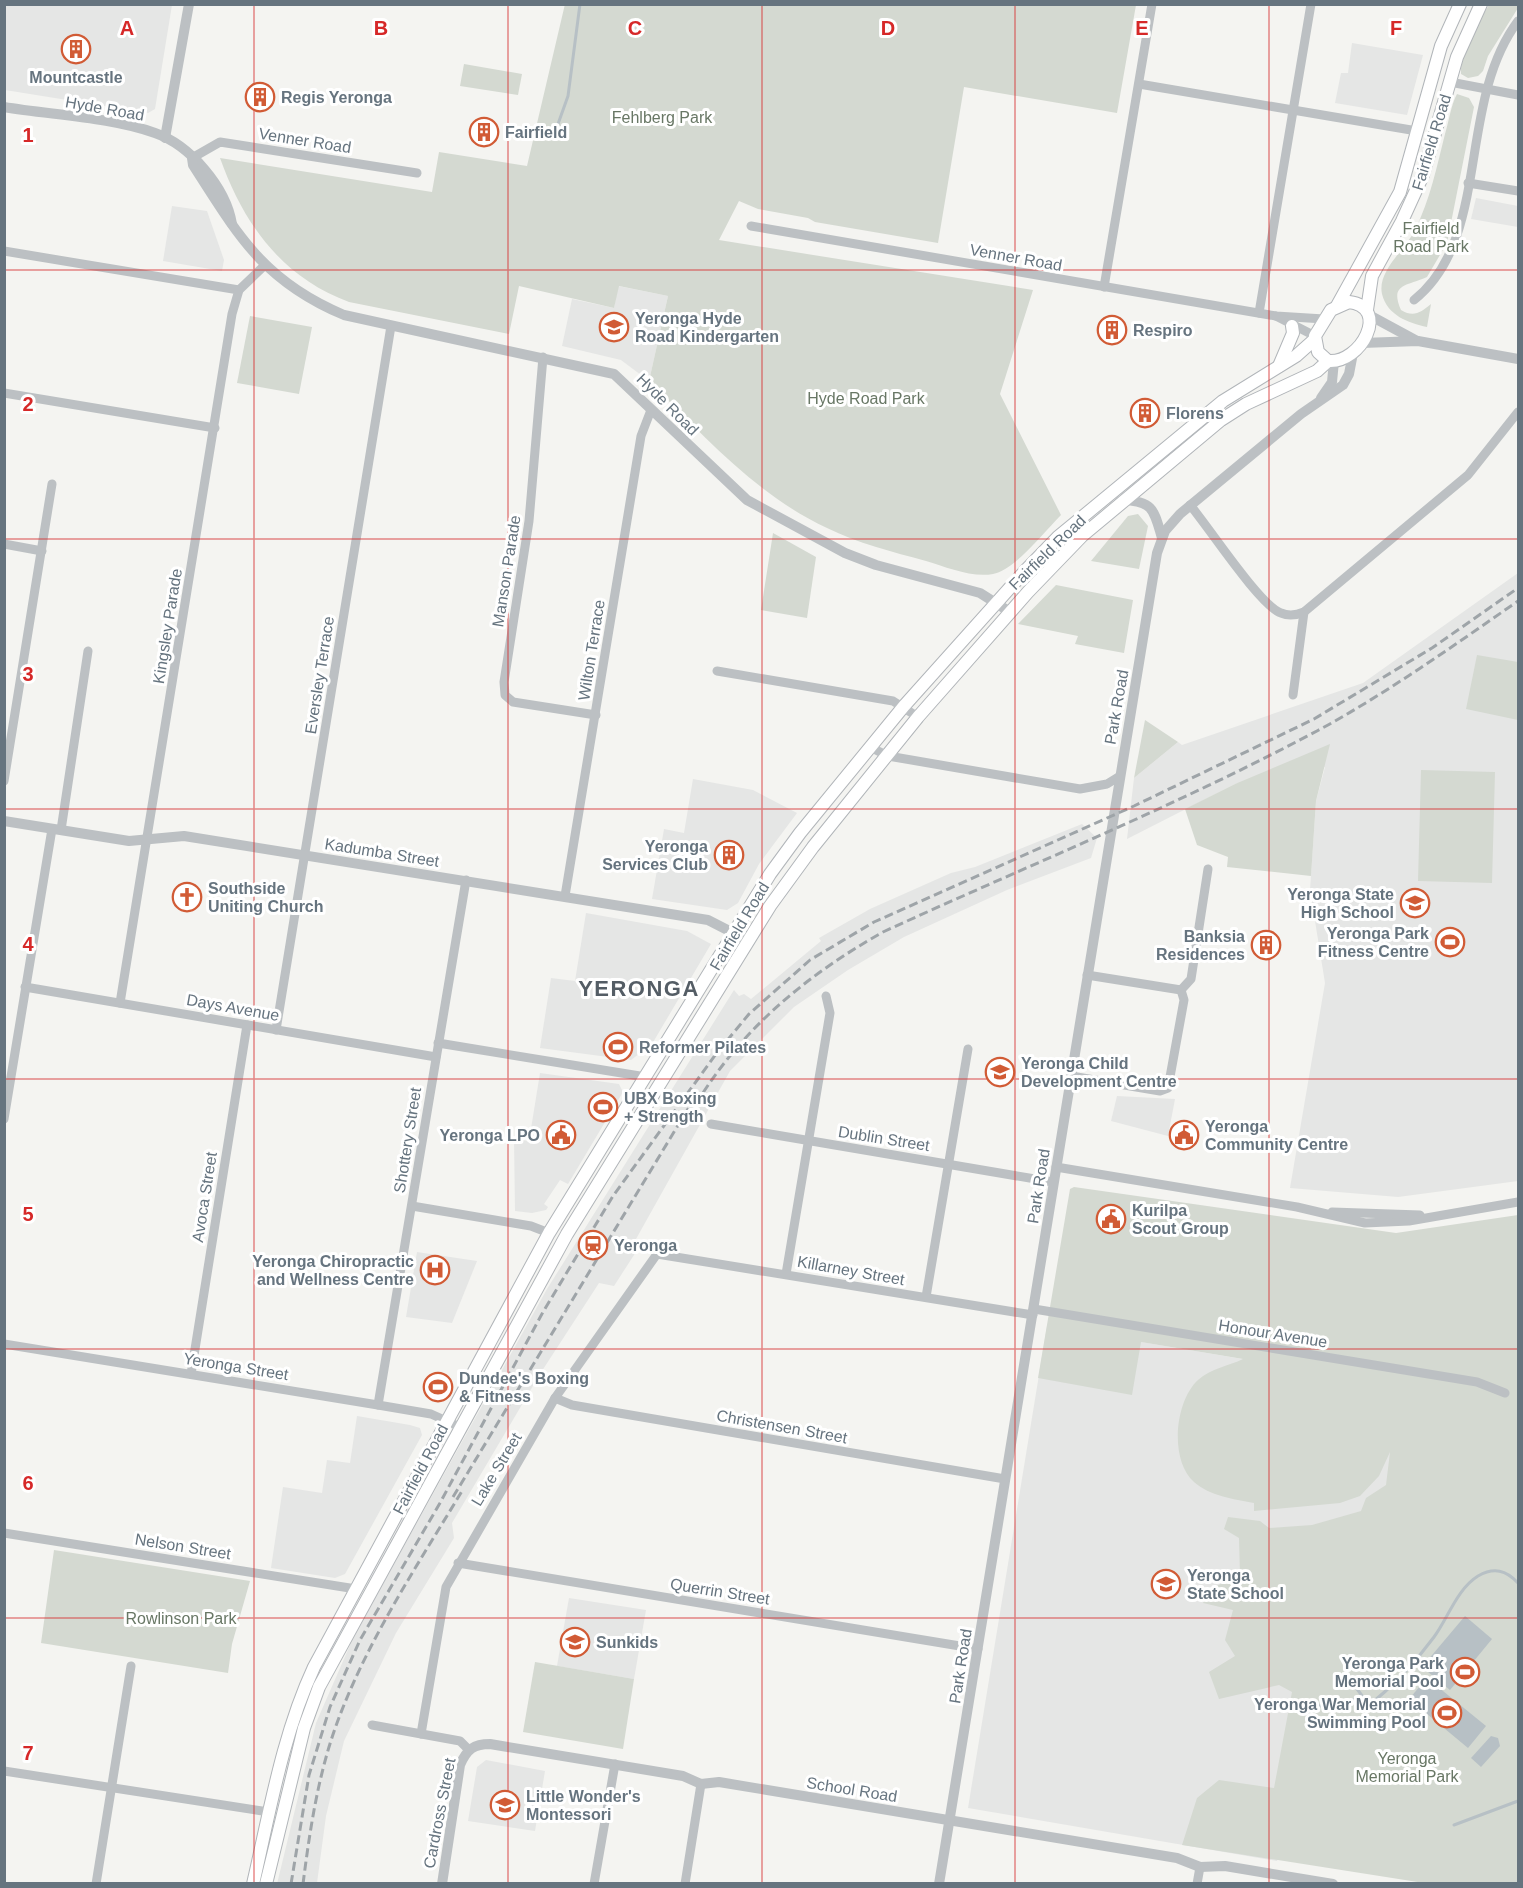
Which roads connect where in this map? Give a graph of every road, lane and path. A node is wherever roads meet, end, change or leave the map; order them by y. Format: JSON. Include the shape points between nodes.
{"nodes":[{"id":1,"x":189,"y":4,"type":"edge"},
{"id":2,"x":1152,"y":4,"type":"edge"},
{"id":3,"x":1311,"y":4,"type":"edge"},
{"id":4,"x":1460,"y":4,"type":"edge"},
{"id":5,"x":1481,"y":4,"type":"edge"},
{"id":6,"x":1518,"y":21,"type":"edge"},
{"id":7,"x":1450,"y":82,"type":"junction"},
{"id":8,"x":1139,"y":84,"type":"junction"},
{"id":9,"x":1485,"y":90,"type":"junction"},
{"id":10,"x":1518,"y":95,"type":"edge"},
{"id":11,"x":4,"y":107,"type":"edge"},
{"id":12,"x":1293,"y":110,"type":"junction"},
{"id":13,"x":1417,"y":131,"type":"junction"},
{"id":14,"x":165,"y":138,"type":"junction"},
{"id":15,"x":192,"y":158,"type":"junction"},
{"id":16,"x":417,"y":173,"type":"dead end"},
{"id":17,"x":1468,"y":183,"type":"junction"},
{"id":18,"x":1518,"y":191,"type":"edge"},
{"id":19,"x":751,"y":226,"type":"dead end"},
{"id":20,"x":4,"y":251,"type":"edge"},
{"id":21,"x":265,"y":265,"type":"junction"},
{"id":22,"x":1104,"y":287,"type":"junction"},
{"id":23,"x":239,"y":290,"type":"junction"},
{"id":24,"x":1414,"y":300,"type":"dead end"},
{"id":25,"x":1337,"y":306,"type":"junction"},
{"id":26,"x":1259,"y":313,"type":"junction"},
{"id":27,"x":1368,"y":313,"type":"junction"},
{"id":28,"x":1276,"y":316,"type":"junction"},
{"id":29,"x":1324,"y":319,"type":"junction"},
{"id":30,"x":391,"y":326,"type":"junction"},
{"id":31,"x":1292,"y":326,"type":"junction"},
{"id":32,"x":1315,"y":338,"type":"junction"},
{"id":33,"x":1418,"y":342,"type":"junction"},
{"id":34,"x":1362,"y":343,"type":"junction"},
{"id":35,"x":1353,"y":353,"type":"junction"},
{"id":36,"x":543,"y":357,"type":"junction"},
{"id":37,"x":1518,"y":359,"type":"edge"},
{"id":38,"x":1331,"y":361,"type":"junction"},
{"id":39,"x":1280,"y":366,"type":"junction"},
{"id":40,"x":4,"y":393,"type":"edge"},
{"id":41,"x":1321,"y":398,"type":"junction"},
{"id":42,"x":651,"y":410,"type":"junction"},
{"id":43,"x":1518,"y":412,"type":"edge"},
{"id":44,"x":215,"y":428,"type":"junction"},
{"id":45,"x":52,"y":484,"type":"dead end"},
{"id":46,"x":1123,"y":500,"type":"junction"},
{"id":47,"x":1190,"y":505,"type":"junction"},
{"id":48,"x":1162,"y":538,"type":"junction"},
{"id":49,"x":4,"y":544,"type":"edge"},
{"id":50,"x":42,"y":551,"type":"junction"},
{"id":51,"x":997,"y":601,"type":"junction"},
{"id":52,"x":1010,"y":612,"type":"junction"},
{"id":53,"x":1304,"y":612,"type":"junction"},
{"id":54,"x":88,"y":651,"type":"dead end"},
{"id":55,"x":717,"y":671,"type":"dead end"},
{"id":56,"x":1293,"y":695,"type":"dead end"},
{"id":57,"x":904,"y":706,"type":"junction"},
{"id":58,"x":596,"y":715,"type":"junction"},
{"id":59,"x":918,"y":717,"type":"junction"},
{"id":60,"x":872,"y":748,"type":"junction"},
{"id":61,"x":888,"y":756,"type":"junction"},
{"id":62,"x":1120,"y":776,"type":"junction"},
{"id":63,"x":4,"y":781,"type":"edge"},
{"id":64,"x":4,"y":821,"type":"edge"},
{"id":65,"x":57,"y":830,"type":"junction"},
{"id":66,"x":148,"y":839,"type":"junction"},
{"id":67,"x":304,"y":856,"type":"junction"},
{"id":68,"x":1208,"y":869,"type":"dead end"},
{"id":69,"x":466,"y":880,"type":"junction"},
{"id":70,"x":565,"y":896,"type":"junction"},
{"id":71,"x":736,"y":932,"type":"junction"},
{"id":72,"x":749,"y":941,"type":"junction"},
{"id":73,"x":1087,"y":975,"type":"junction"},
{"id":74,"x":25,"y":987,"type":"junction"},
{"id":75,"x":1181,"y":990,"type":"junction"},
{"id":76,"x":826,"y":996,"type":"dead end"},
{"id":77,"x":120,"y":1003,"type":"junction"},
{"id":78,"x":247,"y":1025,"type":"junction"},
{"id":79,"x":276,"y":1030,"type":"junction"},
{"id":80,"x":438,"y":1043,"type":"junction"},
{"id":81,"x":968,"y":1049,"type":"dead end"},
{"id":82,"x":436,"y":1057,"type":"junction"},
{"id":83,"x":1071,"y":1076,"type":"junction"},
{"id":84,"x":646,"y":1077,"type":"junction"},
{"id":85,"x":4,"y":1119,"type":"edge"},
{"id":86,"x":711,"y":1124,"type":"dead end"},
{"id":87,"x":809,"y":1141,"type":"junction"},
{"id":88,"x":948,"y":1164,"type":"junction"},
{"id":89,"x":1056,"y":1167,"type":"junction"},
{"id":90,"x":1053,"y":1182,"type":"junction"},
{"id":91,"x":1518,"y":1202,"type":"edge"},
{"id":92,"x":412,"y":1206,"type":"junction"},
{"id":93,"x":549,"y":1233,"type":"junction"},
{"id":94,"x":665,"y":1253,"type":"joint"},
{"id":95,"x":786,"y":1274,"type":"junction"},
{"id":96,"x":926,"y":1297,"type":"junction"},
{"id":97,"x":1034,"y":1312,"type":"junction"},
{"id":98,"x":4,"y":1344,"type":"edge"},
{"id":99,"x":191,"y":1374,"type":"junction"},
{"id":100,"x":1504,"y":1393,"type":"dead end"},
{"id":101,"x":555,"y":1398,"type":"junction"},
{"id":102,"x":378,"y":1405,"type":"junction"},
{"id":103,"x":446,"y":1420,"type":"junction"},
{"id":104,"x":460,"y":1426,"type":"junction"},
{"id":105,"x":1005,"y":1479,"type":"junction"},
{"id":106,"x":4,"y":1533,"type":"edge"},
{"id":107,"x":458,"y":1563,"type":"junction"},
{"id":108,"x":356,"y":1589,"type":"junction"},
{"id":109,"x":978,"y":1649,"type":"junction"},
{"id":110,"x":130,"y":1666,"type":"dead end"},
{"id":111,"x":372,"y":1725,"type":"dead end"},
{"id":112,"x":421,"y":1734,"type":"junction"},
{"id":113,"x":469,"y":1750,"type":"junction"},
{"id":114,"x":615,"y":1764,"type":"junction"},
{"id":115,"x":4,"y":1772,"type":"edge"},
{"id":116,"x":701,"y":1784,"type":"junction"},
{"id":117,"x":112,"y":1788,"type":"junction"},
{"id":118,"x":269,"y":1812,"type":"junction"},
{"id":119,"x":950,"y":1820,"type":"junction"},
{"id":120,"x":1200,"y":1867,"type":"junction"},
{"id":121,"x":96,"y":1884,"type":"edge"},
{"id":122,"x":253,"y":1884,"type":"edge"},
{"id":123,"x":266,"y":1884,"type":"edge"},
{"id":124,"x":442,"y":1884,"type":"edge"},
{"id":125,"x":594,"y":1884,"type":"edge"},
{"id":126,"x":685,"y":1884,"type":"edge"},
{"id":127,"x":939,"y":1884,"type":"edge"},
{"id":128,"x":1197,"y":1884,"type":"edge"},
{"id":129,"x":1333,"y":1884,"type":"edge"}],
"edges":[{"from":1,"to":14,"type":"street"},
{"from":2,"to":8,"type":"street"},
{"from":3,"to":12,"type":"street"},
{"from":4,"to":13,"type":"main road","name":"Fairfield Road","via":[[1441,46]]},
{"from":5,"to":7,"type":"main road","name":"Fairfield Road"},
{"from":6,"to":9,"type":"street","via":[[1500,48]]},
{"from":7,"to":9,"type":"street"},
{"from":7,"to":27,"type":"main road","name":"Fairfield Road","via":[[1424,175],[1372,276]]},
{"from":8,"to":12,"type":"street"},
{"from":8,"to":22,"type":"street"},
{"from":9,"to":10,"type":"street"},
{"from":9,"to":17,"type":"street"},
{"from":11,"to":14,"type":"street","name":"Hyde Road","via":[[129,126]]},
{"from":12,"to":13,"type":"street"},
{"from":12,"to":26,"type":"street"},
{"from":13,"to":25,"type":"main road","name":"Fairfield Road","via":[[1394,206]]},
{"from":14,"to":15,"type":"street","name":"Hyde Road"},
{"from":15,"to":16,"type":"street","name":"Venner Road","via":[[220,142]]},
{"from":15,"to":21,"type":"street","name":"Hyde Road","via":[[200,161],[210,174],[230,212],[232,224]]},
{"from":17,"to":18,"type":"street"},
{"from":17,"to":24,"type":"street","via":[[1450,258],[1434,282]]},
{"from":19,"to":22,"type":"street","name":"Venner Road"},
{"from":20,"to":23,"type":"street"},
{"from":21,"to":23,"type":"street"},
{"from":21,"to":30,"type":"street","name":"Hyde Road","via":[[317,304]]},
{"from":22,"to":26,"type":"street","name":"Venner Road"},
{"from":23,"to":44,"type":"street","name":"Kingsley Parade"},
{"from":25,"to":27,"type":"main road","via":[[1355,302]]},
{"from":25,"to":29,"type":"main road"},
{"from":26,"to":28,"type":"street","name":"Venner Road"},
{"from":27,"to":33,"type":"street"},
{"from":27,"to":34,"type":"main road","via":[[1370,327]]},
{"from":28,"to":29,"type":"street","name":"Venner Road"},
{"from":28,"to":31,"type":"street","name":"Venner Road"},
{"from":29,"to":32,"type":"main road"},
{"from":30,"to":36,"type":"street","name":"Hyde Road"},
{"from":30,"to":67,"type":"street","name":"Eversley Terrace"},
{"from":31,"to":32,"type":"street","name":"Venner Road"},
{"from":31,"to":39,"type":"main road"},
{"from":32,"to":38,"type":"main road","via":[[1318,352]]},
{"from":32,"to":39,"type":"main road","name":"Fairfield Road"},
{"from":33,"to":34,"type":"street"},
{"from":33,"to":37,"type":"street"},
{"from":34,"to":35,"type":"main road"},
{"from":35,"to":38,"type":"main road"},
{"from":35,"to":41,"type":"street","via":[[1347,380]]},
{"from":36,"to":42,"type":"street","name":"Hyde Road","via":[[614,374]]},
{"from":36,"to":58,"type":"street","name":"Manson Parade","via":[[530,521],[505,695],[513,702]]},
{"from":38,"to":41,"type":"street","via":[[1332,382]]},
{"from":38,"to":46,"type":"main road","name":"Fairfield Road","via":[[1221,420]]},
{"from":39,"to":51,"type":"main road","name":"Fairfield Road","via":[[1243,387],[1184,431],[1058,537]]},
{"from":40,"to":44,"type":"street"},
{"from":41,"to":47,"type":"street"},
{"from":42,"to":51,"type":"street","name":"Hyde Road","via":[[747,500],[792,526],[876,565]]},
{"from":42,"to":58,"type":"street","name":"Wilton Terrace","via":[[641,436]]},
{"from":43,"to":53,"type":"street","via":[[1468,476]]},
{"from":44,"to":66,"type":"street","name":"Kingsley Parade"},
{"from":45,"to":50,"type":"street"},
{"from":46,"to":48,"type":"street","via":[[1150,507]]},
{"from":46,"to":52,"type":"main road","name":"Fairfield Road","via":[[1070,548]]},
{"from":47,"to":48,"type":"street","name":"Park Road"},
{"from":47,"to":53,"type":"street","via":[[1264,599],[1280,613]]},
{"from":48,"to":62,"type":"street","name":"Park Road"},
{"from":49,"to":50,"type":"street"},
{"from":50,"to":63,"type":"street"},
{"from":51,"to":52,"type":"street","name":"Hyde Road"},
{"from":51,"to":57,"type":"main road","name":"Fairfield Road"},
{"from":52,"to":59,"type":"main road","name":"Fairfield Road"},
{"from":53,"to":56,"type":"street"},
{"from":54,"to":65,"type":"street"},
{"from":55,"to":57,"type":"street"},
{"from":57,"to":59,"type":"street"},
{"from":57,"to":60,"type":"main road","name":"Fairfield Road"},
{"from":58,"to":70,"type":"street","name":"Wilton Terrace"},
{"from":59,"to":61,"type":"main road","name":"Fairfield Road"},
{"from":60,"to":61,"type":"street"},
{"from":60,"to":71,"type":"main road","name":"Fairfield Road","via":[[770,874]]},
{"from":61,"to":62,"type":"street","via":[[1080,789],[1107,784]]},
{"from":61,"to":72,"type":"main road","name":"Fairfield Road","via":[[813,847]]},
{"from":62,"to":73,"type":"street","name":"Park Road"},
{"from":64,"to":65,"type":"street","name":"Kadumba Street"},
{"from":65,"to":66,"type":"street","name":"Kadumba Street","via":[[129,841]]},
{"from":65,"to":74,"type":"street"},
{"from":66,"to":67,"type":"street","name":"Kadumba Street","via":[[184,836]]},
{"from":66,"to":77,"type":"street","name":"Kingsley Parade"},
{"from":67,"to":69,"type":"street","name":"Kadumba Street"},
{"from":67,"to":79,"type":"street","name":"Eversley Terrace"},
{"from":68,"to":75,"type":"street","via":[[1191,980]]},
{"from":69,"to":70,"type":"street","name":"Kadumba Street"},
{"from":69,"to":80,"type":"street","name":"Shottery Street"},
{"from":70,"to":71,"type":"street","name":"Kadumba Street","via":[[708,920]]},
{"from":71,"to":72,"type":"street","name":"Kadumba Street"},
{"from":71,"to":84,"type":"main road","name":"Fairfield Road"},
{"from":72,"to":104,"type":"main road","name":"Fairfield Road","via":[[567,1234]]},
{"from":73,"to":75,"type":"street"},
{"from":73,"to":83,"type":"street","name":"Park Road"},
{"from":74,"to":77,"type":"street","name":"Days Avenue"},
{"from":74,"to":85,"type":"street"},
{"from":75,"to":83,"type":"street","via":[[1184,1000],[1168,1088],[1160,1091]]},
{"from":76,"to":87,"type":"street","via":[[830,1013]]},
{"from":77,"to":78,"type":"street","name":"Days Avenue"},
{"from":78,"to":79,"type":"street","name":"Days Avenue"},
{"from":78,"to":99,"type":"street","name":"Avoca Street"},
{"from":79,"to":82,"type":"street","name":"Days Avenue"},
{"from":80,"to":82,"type":"street","name":"Shottery Street"},
{"from":80,"to":84,"type":"street"},
{"from":81,"to":88,"type":"street"},
{"from":82,"to":92,"type":"street","name":"Shottery Street"},
{"from":83,"to":89,"type":"street","name":"Park Road"},
{"from":84,"to":93,"type":"main road","name":"Fairfield Road"},
{"from":86,"to":87,"type":"street","name":"Dublin Street"},
{"from":87,"to":88,"type":"street","name":"Dublin Street"},
{"from":87,"to":95,"type":"street"},
{"from":88,"to":90,"type":"street","name":"Dublin Street"},
{"from":88,"to":96,"type":"street"},
{"from":89,"to":90,"type":"street","name":"Park Road"},
{"from":89,"to":91,"type":"street","via":[[1326,1212],[1432,1215]]},
{"from":90,"to":97,"type":"street","name":"Park Road"},
{"from":92,"to":93,"type":"street","via":[[531,1226]]},
{"from":92,"to":102,"type":"street","name":"Shottery Street"},
{"from":93,"to":103,"type":"main road","name":"Fairfield Road"},
{"from":94,"to":95,"type":"street","name":"Killarney Street"},
{"from":94,"to":101,"type":"street","name":"Lake Street","via":[[651,1260]]},
{"from":95,"to":96,"type":"street","name":"Killarney Street"},
{"from":96,"to":97,"type":"street","name":"Killarney Street"},
{"from":97,"to":100,"type":"street","name":"Honour Avenue","via":[[1477,1382]]},
{"from":97,"to":105,"type":"street","name":"Park Road"},
{"from":98,"to":99,"type":"street","name":"Yeronga Street"},
{"from":99,"to":102,"type":"street","name":"Yeronga Street"},
{"from":101,"to":105,"type":"street","name":"Christensen Street","via":[[572,1405]]},
{"from":101,"to":107,"type":"street","name":"Lake Street"},
{"from":102,"to":103,"type":"street","name":"Yeronga Street"},
{"from":103,"to":104,"type":"street","name":"Yeronga Street"},
{"from":103,"to":108,"type":"main road","name":"Fairfield Road"},
{"from":104,"to":123,"type":"main road","name":"Fairfield Road","via":[[319,1687],[301,1738]]},
{"from":105,"to":109,"type":"street","name":"Park Road"},
{"from":106,"to":108,"type":"street","name":"Nelson Street"},
{"from":107,"to":109,"type":"street","name":"Querrin Street"},
{"from":107,"to":112,"type":"street","name":"Lake Street","via":[[446,1587]]},
{"from":108,"to":118,"type":"main road","name":"Fairfield Road","via":[[298,1702]]},
{"from":109,"to":119,"type":"street","name":"Park Road"},
{"from":110,"to":117,"type":"street"},
{"from":111,"to":112,"type":"street"},
{"from":112,"to":113,"type":"street","via":[[460,1741]]},
{"from":113,"to":114,"type":"street","name":"School Road","via":[[477,1744],[490,1744]]},
{"from":113,"to":124,"type":"street","name":"Cardross Street","via":[[460,1765]]},
{"from":114,"to":116,"type":"street","name":"School Road","via":[[683,1776]]},
{"from":114,"to":125,"type":"street"},
{"from":115,"to":117,"type":"street"},
{"from":116,"to":119,"type":"street","name":"School Road","via":[[718,1782]]},
{"from":116,"to":126,"type":"street"},
{"from":117,"to":118,"type":"street"},
{"from":117,"to":121,"type":"street"},
{"from":118,"to":122,"type":"main road","name":"Fairfield Road"},
{"from":119,"to":120,"type":"street","name":"School Road","via":[[1177,1858]]},
{"from":119,"to":127,"type":"street","name":"Park Road"},
{"from":120,"to":128,"type":"street"},
{"from":120,"to":129,"type":"street","name":"School Road","via":[[1225,1866]]}]}
